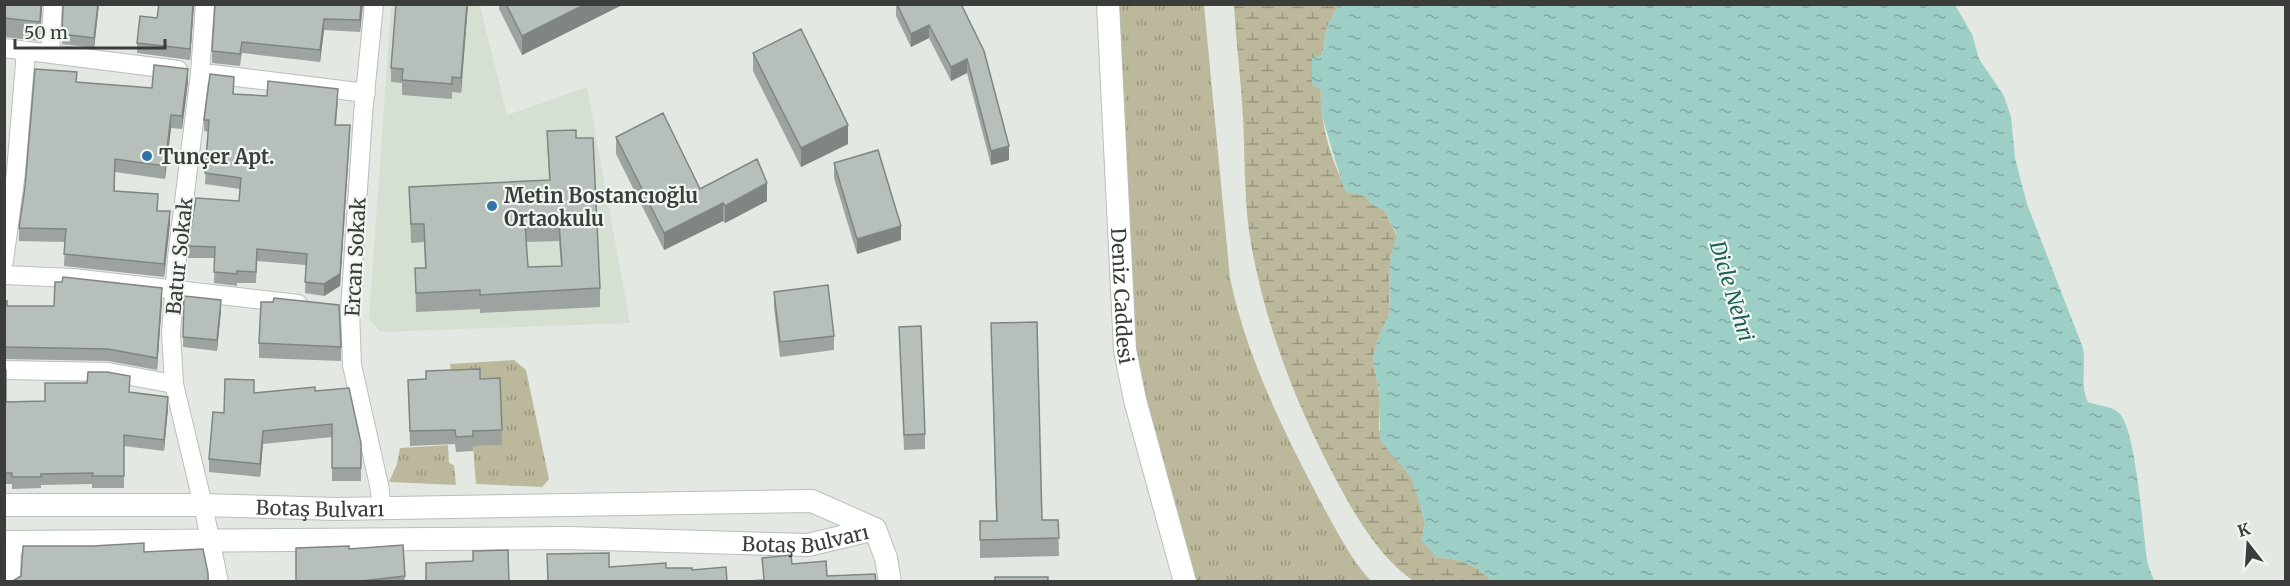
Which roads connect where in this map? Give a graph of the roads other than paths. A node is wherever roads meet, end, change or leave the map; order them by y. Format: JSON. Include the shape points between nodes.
{"nodes":[{"id":1,"x":53,"y":4,"type":"edge"},
{"id":2,"x":205,"y":4,"type":"edge"},
{"id":3,"x":374,"y":4,"type":"edge"},
{"id":4,"x":1108,"y":4,"type":"edge"},
{"id":5,"x":4,"y":48,"type":"edge"},
{"id":6,"x":26,"y":51,"type":"junction"},
{"id":7,"x":50,"y":54,"type":"junction"},
{"id":8,"x":200,"y":73,"type":"junction"},
{"id":9,"x":366,"y":93,"type":"junction"},
{"id":10,"x":4,"y":261,"type":"edge"},
{"id":11,"x":4,"y":275,"type":"edge"},
{"id":12,"x":174,"y":289,"type":"junction"},
{"id":13,"x":350,"y":310,"type":"junction"},
{"id":14,"x":4,"y":370,"type":"edge"},
{"id":15,"x":174,"y":384,"type":"junction"},
{"id":16,"x":4,"y":505,"type":"edge"},
{"id":17,"x":203,"y":506,"type":"junction"},
{"id":18,"x":382,"y":508,"type":"junction"},
{"id":19,"x":875,"y":529,"type":"junction"},
{"id":20,"x":212,"y":542,"type":"junction"},
{"id":21,"x":8,"y":543,"type":"edge"},
{"id":22,"x":11,"y":582,"type":"edge"},
{"id":23,"x":219,"y":582,"type":"edge"},
{"id":24,"x":890,"y":582,"type":"edge"},
{"id":25,"x":1185,"y":582,"type":"edge"}],
"edges":[{"from":1,"to":7,"type":"street"},
{"from":2,"to":8,"type":"street","name":"Batur Sokak"},
{"from":3,"to":9,"type":"street","name":"Ercan Sokak"},
{"from":4,"to":25,"type":"street","name":"Deniz Caddesi","via":[[1125,350]]},
{"from":5,"to":6,"type":"street"},
{"from":6,"to":7,"type":"street"},
{"from":6,"to":10,"type":"street"},
{"from":7,"to":8,"type":"street"},
{"from":8,"to":9,"type":"street"},
{"from":8,"to":12,"type":"street","name":"Batur Sokak"},
{"from":9,"to":13,"type":"street","name":"Ercan Sokak"},
{"from":11,"to":12,"type":"street"},
{"from":12,"to":13,"type":"street"},
{"from":12,"to":15,"type":"street","name":"Batur Sokak"},
{"from":13,"to":18,"type":"street","name":"Ercan Sokak","via":[[352,365]]},
{"from":14,"to":15,"type":"street","via":[[108,372]]},
{"from":15,"to":17,"type":"street","name":"Batur Sokak"},
{"from":16,"to":17,"type":"street","name":"Botaş Bulvarı"},
{"from":17,"to":18,"type":"street","name":"Botaş Bulvarı"},
{"from":17,"to":20,"type":"street","name":"Batur Sokak"},
{"from":18,"to":19,"type":"street","name":"Botaş Bulvarı","via":[[812,501]]},
{"from":19,"to":20,"type":"street","name":"Botaş Bulvarı","via":[[808,545],[568,538]]},
{"from":19,"to":24,"type":"street"},
{"from":20,"to":21,"type":"street","name":"Botaş Bulvarı"},
{"from":20,"to":23,"type":"street","name":"Batur Sokak"},
{"from":21,"to":22,"type":"street"}]}
